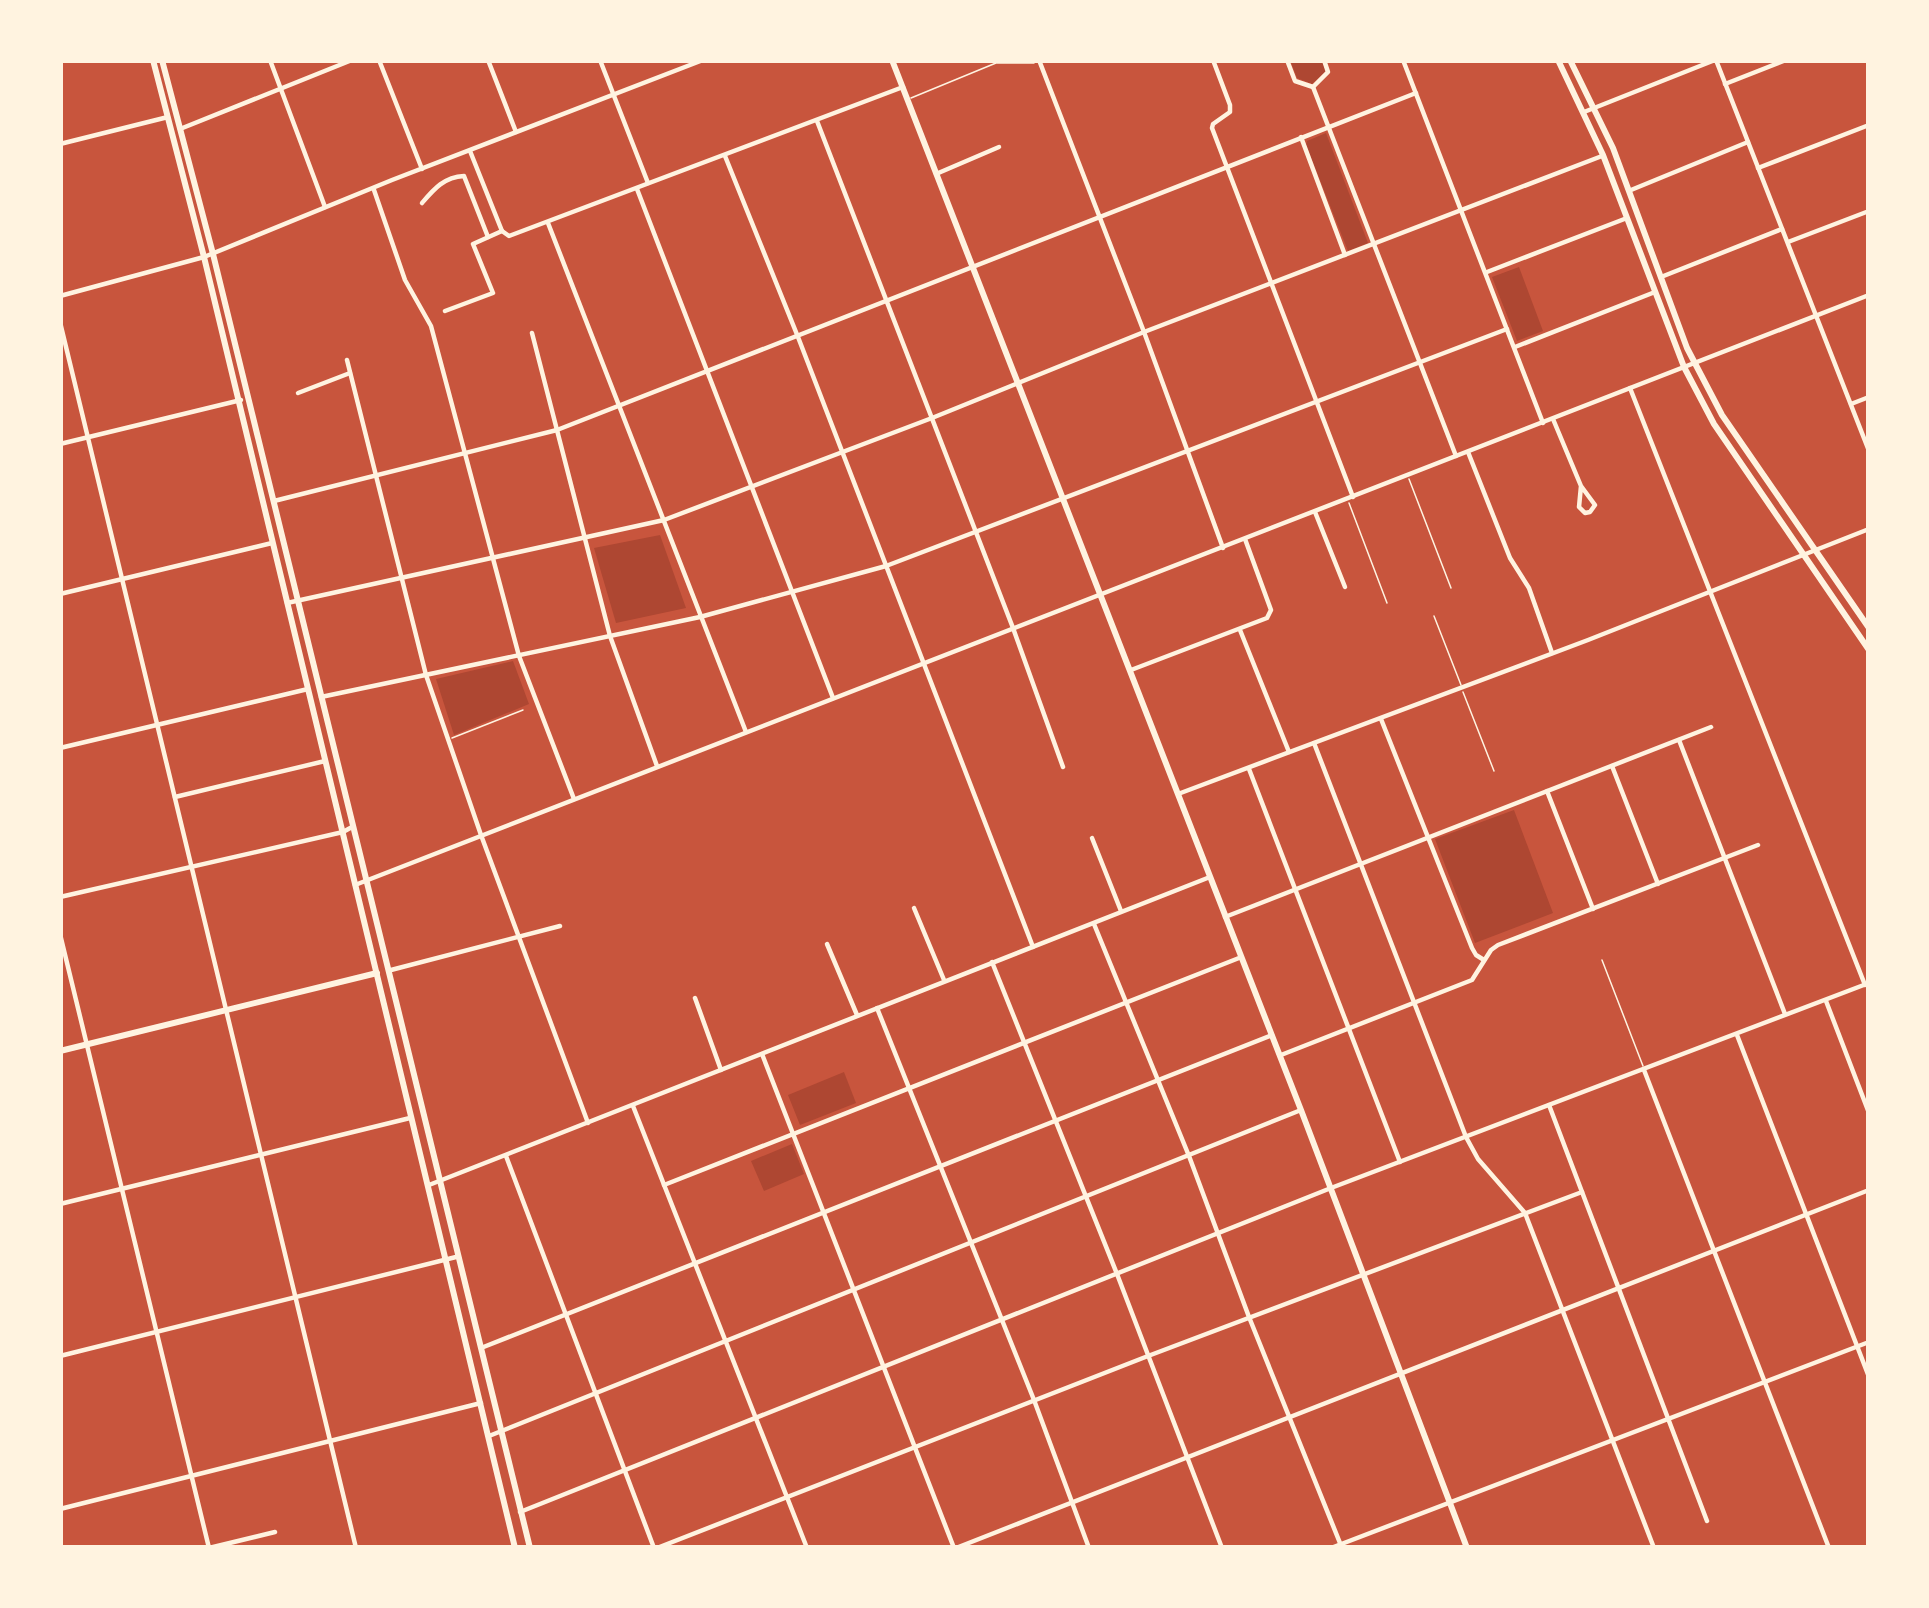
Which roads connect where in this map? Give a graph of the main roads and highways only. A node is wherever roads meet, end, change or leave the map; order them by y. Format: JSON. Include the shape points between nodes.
{"nodes":[{"id":1,"x":158,"y":60,"type":"edge"},
{"id":2,"x":892,"y":60,"type":"edge"},
{"id":3,"x":1558,"y":60,"type":"edge"},
{"id":4,"x":1570,"y":60,"type":"edge"},
{"id":5,"x":209,"y":256,"type":"junction"},
{"id":6,"x":1869,"y":628,"type":"edge"},
{"id":7,"x":1869,"y":650,"type":"edge"},
{"id":8,"x":377,"y":974,"type":"junction"},
{"id":9,"x":60,"y":1051,"type":"edge"},
{"id":10,"x":530,"y":1547,"type":"edge"},
{"id":11,"x":517,"y":1548,"type":"edge"},
{"id":12,"x":1467,"y":1548,"type":"edge"}],
"edges":[{"from":1,"to":5,"type":"main road"},
{"from":1,"to":5,"type":"main road"},
{"from":2,"to":12,"type":"main road"},
{"from":3,"to":7,"type":"main road","via":[[1684,367],[1723,440]]},
{"from":4,"to":6,"type":"main road","via":[[1695,363],[1733,432]]},
{"from":5,"to":8,"type":"main road"},
{"from":5,"to":10,"type":"main road"},
{"from":8,"to":9,"type":"main road"},
{"from":8,"to":11,"type":"main road"},
{"from":10,"to":11,"type":"main road"}]}
